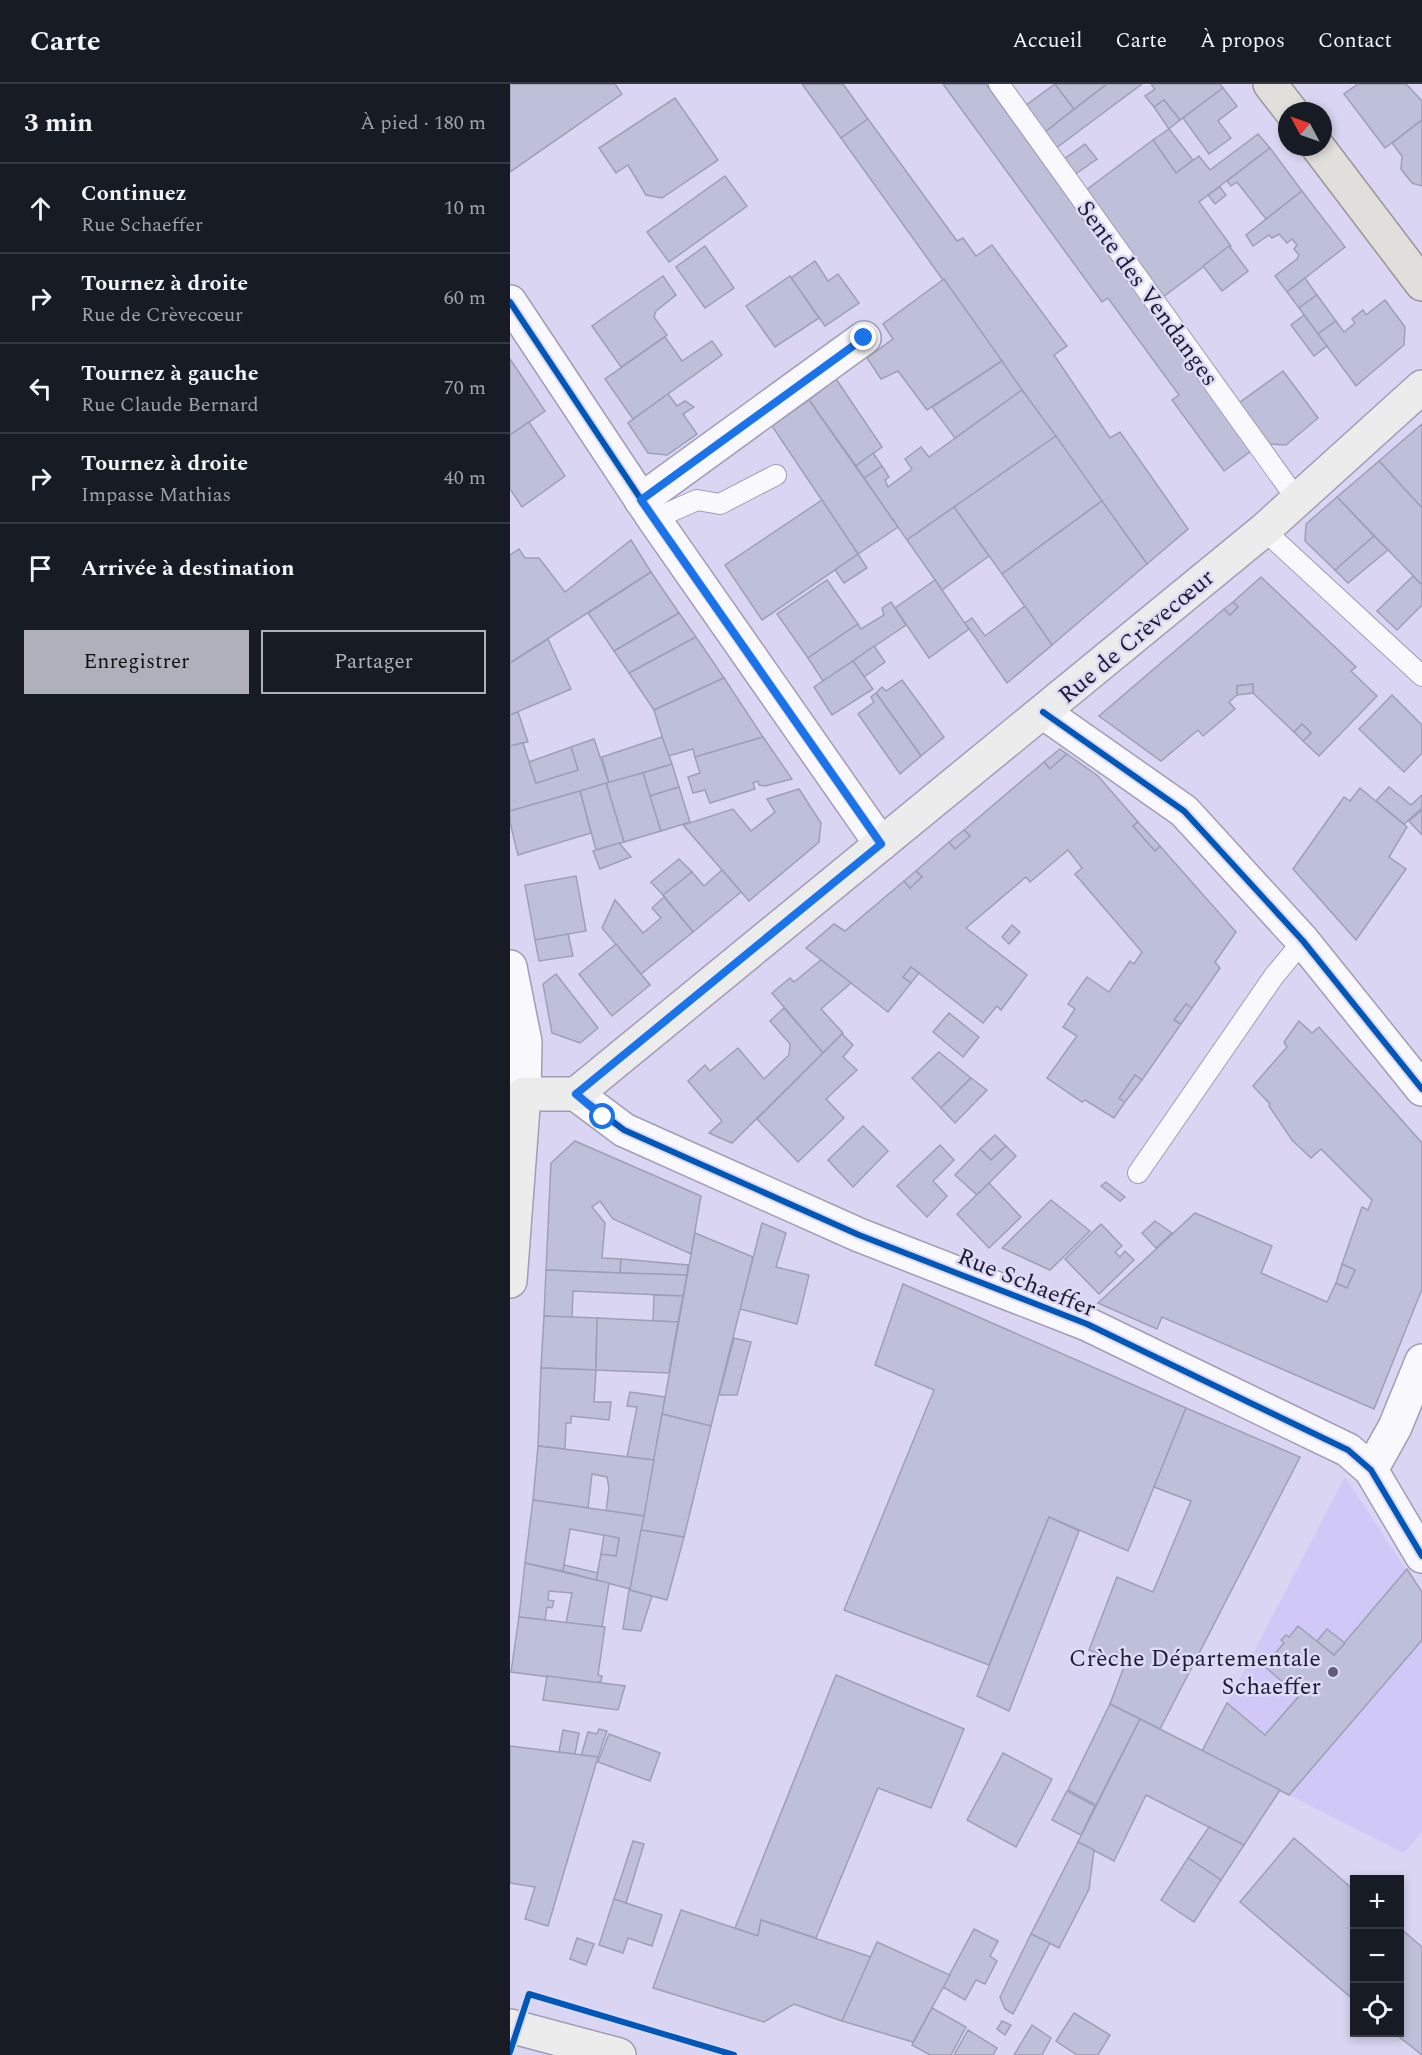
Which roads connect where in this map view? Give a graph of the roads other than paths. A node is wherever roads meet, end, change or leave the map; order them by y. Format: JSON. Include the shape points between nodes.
{"nodes":[{"id":1,"x":999,"y":84,"type":"edge"},
{"id":2,"x":1270,"y":84,"type":"edge"},
{"id":3,"x":1284,"y":102,"type":"edge"},
{"id":4,"x":1325,"y":156,"type":"edge"},
{"id":5,"x":1422,"y":284,"type":"edge"},
{"id":6,"x":510,"y":302,"type":"edge"},
{"id":7,"x":864,"y":338,"type":"dead end"},
{"id":8,"x":1422,"y":387,"type":"edge"},
{"id":9,"x":776,"y":475,"type":"dead end"},
{"id":10,"x":1298,"y":501,"type":"junction"},
{"id":11,"x":648,"y":509,"type":"junction"},
{"id":12,"x":1264,"y":530,"type":"junction"},
{"id":13,"x":1422,"y":676,"type":"edge"},
{"id":14,"x":1043,"y":712,"type":"junction"},
{"id":15,"x":881,"y":844,"type":"junction"},
{"id":16,"x":1303,"y":941,"type":"junction"},
{"id":17,"x":510,"y":967,"type":"edge"},
{"id":18,"x":524,"y":1083,"type":"junction"},
{"id":19,"x":1422,"y":1089,"type":"edge"},
{"id":20,"x":576,"y":1094,"type":"junction"},
{"id":21,"x":1138,"y":1173,"type":"dead end"},
{"id":22,"x":513,"y":1196,"type":"edge"},
{"id":23,"x":510,"y":1281,"type":"edge"},
{"id":24,"x":1422,"y":1361,"type":"edge"},
{"id":25,"x":1371,"y":1470,"type":"junction"},
{"id":26,"x":1422,"y":1556,"type":"edge"},
{"id":27,"x":510,"y":2026,"type":"edge"},
{"id":28,"x":619,"y":2055,"type":"edge"}],
"edges":[{"from":1,"to":10,"type":"lane","name":"Sente des Vendanges"},
{"from":2,"to":3,"type":"main road"},
{"from":4,"to":5,"type":"main road"},
{"from":6,"to":11,"type":"street"},
{"from":7,"to":11,"type":"street"},
{"from":8,"to":10,"type":"main road","name":"Rue de Crèvecœur"},
{"from":9,"to":11,"type":"lane","via":[[720,504],[697,500]]},
{"from":10,"to":12,"type":"main road","name":"Rue de Crèvecœur"},
{"from":11,"to":15,"type":"street"},
{"from":12,"to":13,"type":"lane"},
{"from":12,"to":14,"type":"main road","name":"Rue de Crèvecœur"},
{"from":14,"to":15,"type":"main road","name":"Rue de Crèvecœur"},
{"from":14,"to":16,"type":"street","via":[[1184,811]]},
{"from":15,"to":20,"type":"main road","name":"Rue de Crèvecœur"},
{"from":16,"to":19,"type":"street"},
{"from":16,"to":21,"type":"lane","via":[[1274,976]]},
{"from":17,"to":18,"type":"street","via":[[525,1042]]},
{"from":18,"to":20,"type":"main road"},
{"from":18,"to":22,"type":"main road"},
{"from":20,"to":25,"type":"street","name":"Rue Schaeffer","via":[[624,1130],[859,1235],[1087,1324],[1348,1450]]},
{"from":22,"to":23,"type":"main road"},
{"from":24,"to":25,"type":"street","via":[[1395,1427]]},
{"from":25,"to":26,"type":"street","name":"Rue Schaeffer"},
{"from":27,"to":28,"type":"main road"}]}
